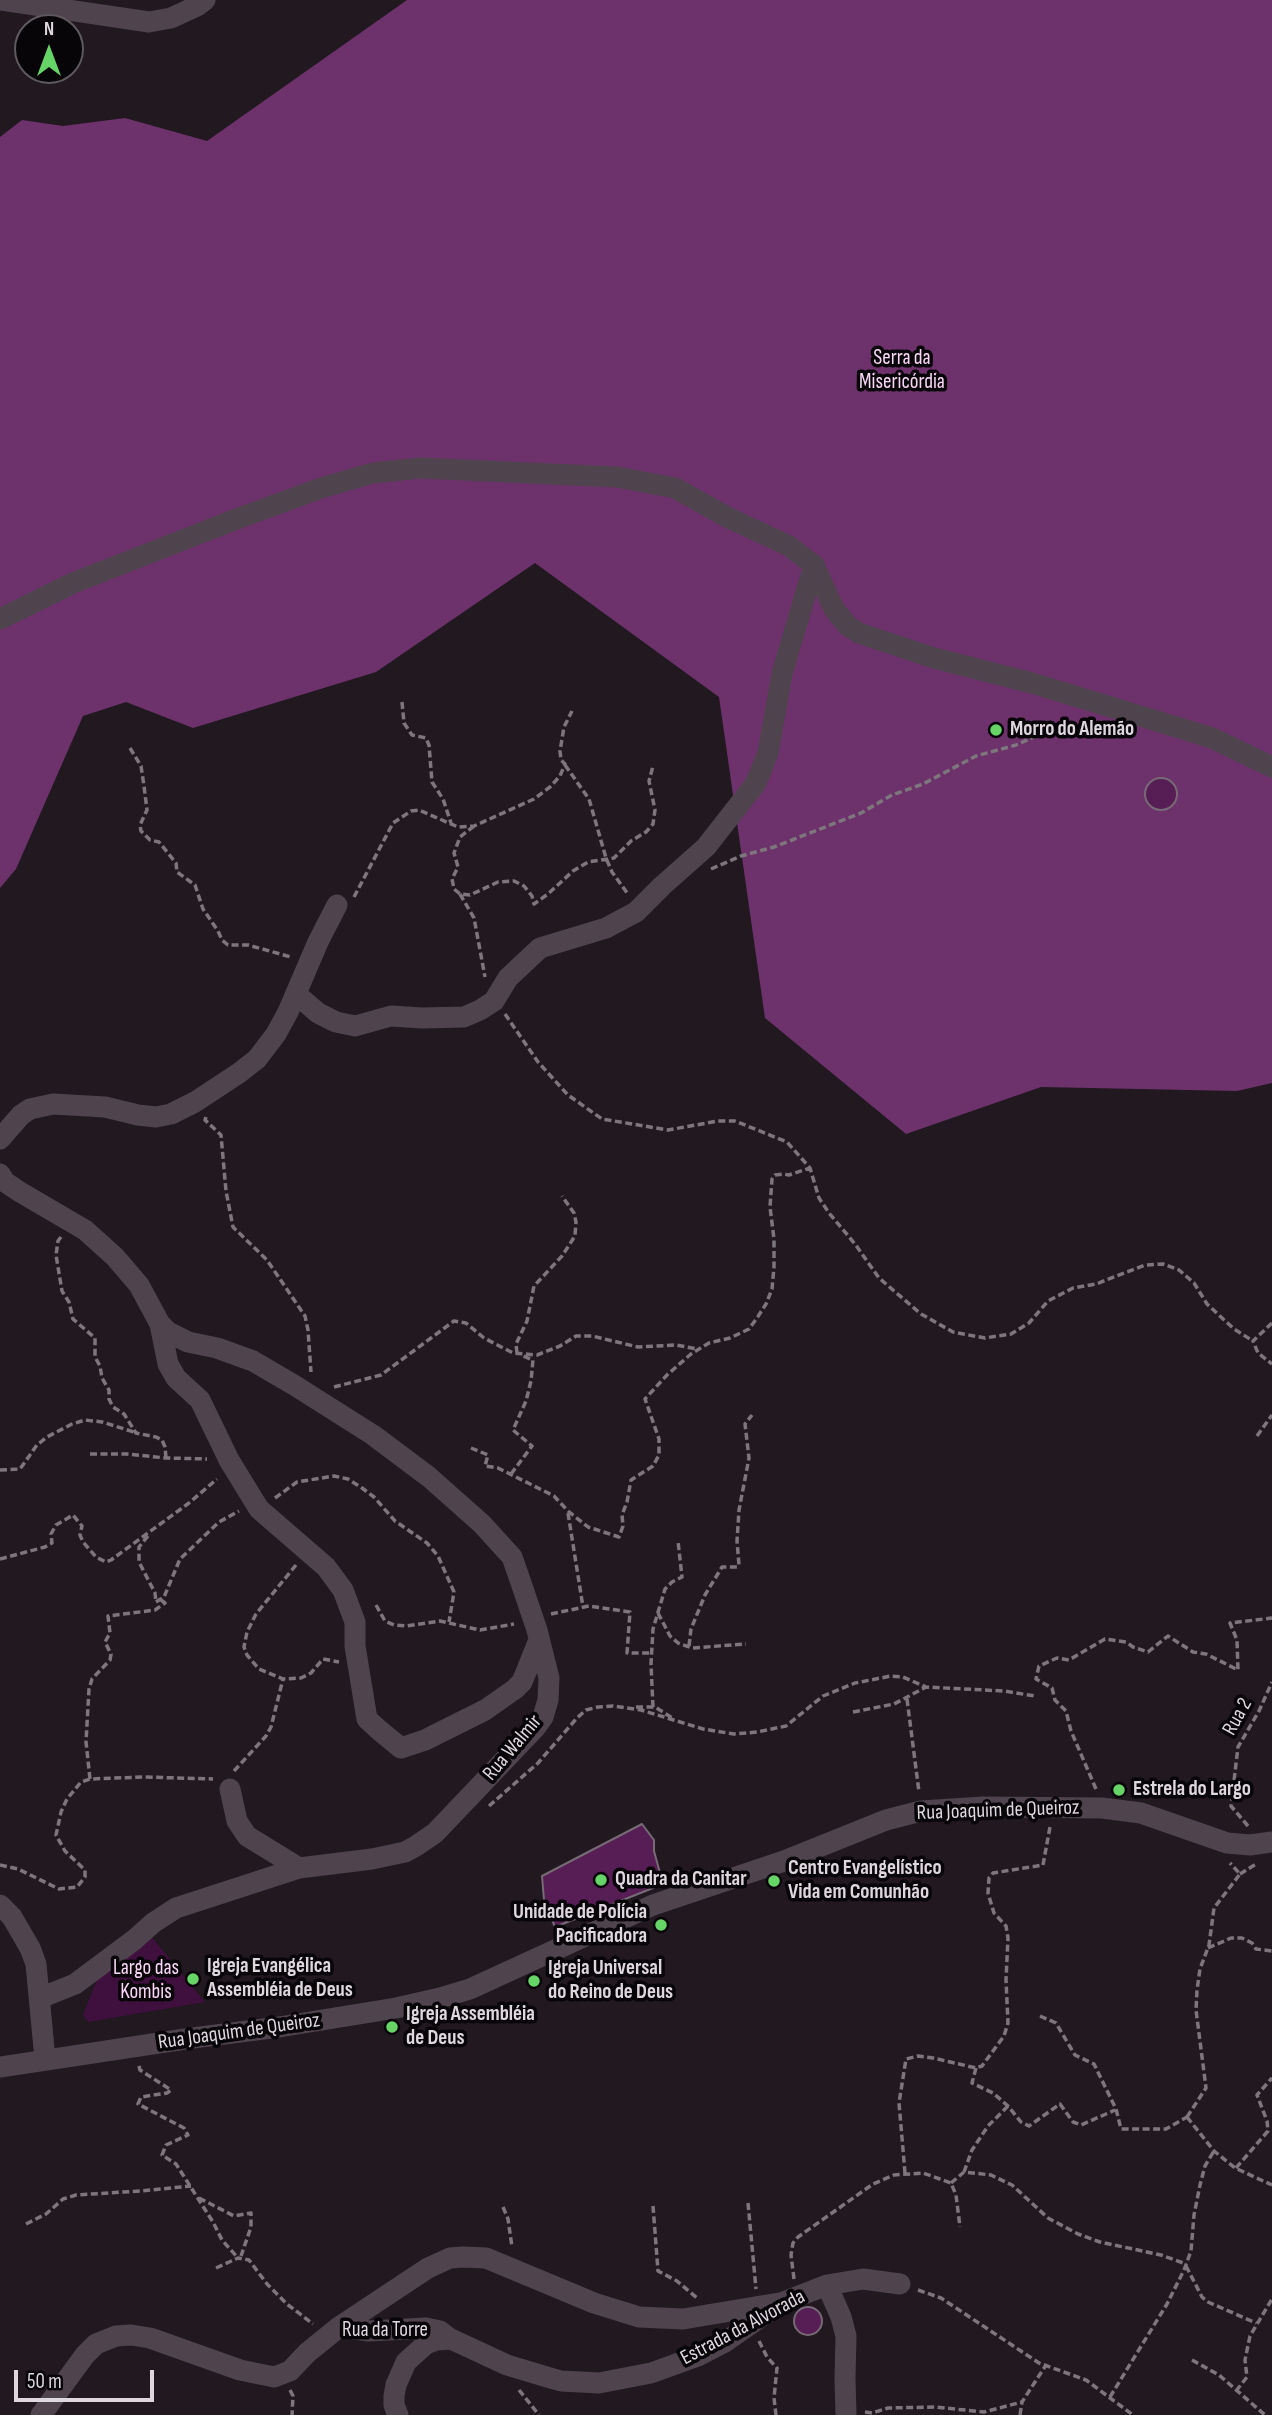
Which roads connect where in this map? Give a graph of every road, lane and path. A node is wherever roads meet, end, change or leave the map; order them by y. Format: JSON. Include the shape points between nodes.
{"nodes":[{"id":1,"x":1,"y":0,"type":"edge"},
{"id":2,"x":199,"y":2,"type":"edge"},
{"id":3,"x":814,"y":565,"type":"junction"},
{"id":4,"x":0,"y":619,"type":"edge"},
{"id":5,"x":402,"y":702,"type":"dead end"},
{"id":6,"x":572,"y":711,"type":"dead end"},
{"id":7,"x":1103,"y":723,"type":"dead end"},
{"id":8,"x":130,"y":748,"type":"dead end"},
{"id":9,"x":565,"y":764,"type":"junction"},
{"id":10,"x":653,"y":766,"type":"dead end"},
{"id":11,"x":1272,"y":767,"type":"edge"},
{"id":12,"x":452,"y":824,"type":"junction"},
{"id":13,"x":474,"y":826,"type":"junction"},
{"id":14,"x":606,"y":858,"type":"junction"},
{"id":15,"x":702,"y":873,"type":"dead end"},
{"id":16,"x":460,"y":894,"type":"junction"},
{"id":17,"x":630,"y":897,"type":"dead end"},
{"id":18,"x":337,"y":905,"type":"joint"},
{"id":19,"x":310,"y":960,"type":"junction"},
{"id":20,"x":296,"y":994,"type":"junction"},
{"id":21,"x":494,"y":1001,"type":"junction"},
{"id":22,"x":209,"y":1091,"type":"junction"},
{"id":23,"x":0,"y":1139,"type":"edge"},
{"id":24,"x":810,"y":1168,"type":"junction"},
{"id":25,"x":0,"y":1174,"type":"edge"},
{"id":26,"x":562,"y":1196,"type":"dead end"},
{"id":27,"x":76,"y":1224,"type":"junction"},
{"id":28,"x":1272,"y":1323,"type":"edge"},
{"id":29,"x":160,"y":1324,"type":"junction"},
{"id":30,"x":1253,"y":1341,"type":"junction"},
{"id":31,"x":699,"y":1349,"type":"junction"},
{"id":32,"x":517,"y":1354,"type":"junction"},
{"id":33,"x":1272,"y":1364,"type":"edge"},
{"id":34,"x":314,"y":1394,"type":"junction"},
{"id":35,"x":752,"y":1415,"type":"dead end"},
{"id":36,"x":1272,"y":1415,"type":"edge"},
{"id":37,"x":136,"y":1433,"type":"junction"},
{"id":38,"x":1257,"y":1436,"type":"dead end"},
{"id":39,"x":471,"y":1448,"type":"dead end"},
{"id":40,"x":90,"y":1454,"type":"dead end"},
{"id":41,"x":166,"y":1458,"type":"junction"},
{"id":42,"x":231,"y":1463,"type":"junction"},
{"id":43,"x":0,"y":1470,"type":"edge"},
{"id":44,"x":511,"y":1474,"type":"junction"},
{"id":45,"x":257,"y":1504,"type":"junction"},
{"id":46,"x":568,"y":1511,"type":"junction"},
{"id":47,"x":151,"y":1531,"type":"junction"},
{"id":48,"x":678,"y":1541,"type":"dead end"},
{"id":49,"x":310,"y":1554,"type":"junction"},
{"id":50,"x":0,"y":1559,"type":"edge"},
{"id":51,"x":161,"y":1600,"type":"junction"},
{"id":52,"x":376,"y":1605,"type":"dead end"},
{"id":53,"x":583,"y":1607,"type":"junction"},
{"id":54,"x":658,"y":1611,"type":"junction"},
{"id":55,"x":1272,"y":1618,"type":"edge"},
{"id":56,"x":449,"y":1622,"type":"junction"},
{"id":57,"x":535,"y":1626,"type":"junction"},
{"id":58,"x":746,"y":1644,"type":"dead end"},
{"id":59,"x":688,"y":1646,"type":"junction"},
{"id":60,"x":651,"y":1653,"type":"junction"},
{"id":61,"x":323,"y":1659,"type":"dead end"},
{"id":62,"x":284,"y":1679,"type":"junction"},
{"id":63,"x":1272,"y":1682,"type":"edge"},
{"id":64,"x":926,"y":1688,"type":"junction"},
{"id":65,"x":1035,"y":1696,"type":"dead end"},
{"id":66,"x":907,"y":1699,"type":"junction"},
{"id":67,"x":653,"y":1707,"type":"junction"},
{"id":68,"x":625,"y":1708,"type":"junction"},
{"id":69,"x":853,"y":1712,"type":"dead end"},
{"id":70,"x":678,"y":1722,"type":"junction"},
{"id":71,"x":90,"y":1779,"type":"junction"},
{"id":72,"x":229,"y":1786,"type":"junction"},
{"id":73,"x":1054,"y":1808,"type":"junction"},
{"id":74,"x":1102,"y":1808,"type":"junction"},
{"id":75,"x":921,"y":1811,"type":"junction"},
{"id":76,"x":480,"y":1812,"type":"dead end"},
{"id":77,"x":1272,"y":1842,"type":"edge"},
{"id":78,"x":1227,"y":1843,"type":"junction"},
{"id":79,"x":1250,"y":1845,"type":"junction"},
{"id":80,"x":0,"y":1865,"type":"edge"},
{"id":81,"x":299,"y":1868,"type":"junction"},
{"id":82,"x":0,"y":1905,"type":"edge"},
{"id":83,"x":1208,"y":1948,"type":"junction"},
{"id":84,"x":1272,"y":1951,"type":"edge"},
{"id":85,"x":40,"y":1998,"type":"junction"},
{"id":86,"x":1040,"y":2016,"type":"dead end"},
{"id":87,"x":137,"y":2046,"type":"junction"},
{"id":88,"x":45,"y":2059,"type":"junction"},
{"id":89,"x":0,"y":2067,"type":"edge"},
{"id":90,"x":976,"y":2068,"type":"junction"},
{"id":91,"x":1272,"y":2078,"type":"edge"},
{"id":92,"x":1008,"y":2106,"type":"junction"},
{"id":93,"x":1116,"y":2109,"type":"junction"},
{"id":94,"x":1187,"y":2117,"type":"junction"},
{"id":95,"x":1214,"y":2151,"type":"junction"},
{"id":96,"x":1235,"y":2168,"type":"junction"},
{"id":97,"x":964,"y":2172,"type":"junction"},
{"id":98,"x":905,"y":2173,"type":"junction"},
{"id":99,"x":951,"y":2183,"type":"junction"},
{"id":100,"x":1272,"y":2185,"type":"edge"},
{"id":101,"x":191,"y":2186,"type":"junction"},
{"id":102,"x":197,"y":2197,"type":"junction"},
{"id":103,"x":748,"y":2203,"type":"dead end"},
{"id":104,"x":653,"y":2206,"type":"dead end"},
{"id":105,"x":503,"y":2207,"type":"dead end"},
{"id":106,"x":26,"y":2224,"type":"dead end"},
{"id":107,"x":960,"y":2227,"type":"dead end"},
{"id":108,"x":239,"y":2258,"type":"junction"},
{"id":109,"x":1186,"y":2265,"type":"junction"},
{"id":110,"x":216,"y":2268,"type":"dead end"},
{"id":111,"x":514,"y":2270,"type":"junction"},
{"id":112,"x":900,"y":2284,"type":"joint"},
{"id":113,"x":827,"y":2285,"type":"junction"},
{"id":114,"x":789,"y":2299,"type":"junction"},
{"id":115,"x":1272,"y":2299,"type":"edge"},
{"id":116,"x":756,"y":2313,"type":"junction"},
{"id":117,"x":704,"y":2315,"type":"junction"},
{"id":118,"x":1256,"y":2323,"type":"junction"},
{"id":119,"x":333,"y":2331,"type":"junction"},
{"id":120,"x":451,"y":2339,"type":"junction"},
{"id":121,"x":1192,"y":2360,"type":"dead end"},
{"id":122,"x":1046,"y":2365,"type":"junction"},
{"id":123,"x":283,"y":2375,"type":"junction"},
{"id":124,"x":1237,"y":2391,"type":"junction"},
{"id":125,"x":1110,"y":2397,"type":"junction"},
{"id":126,"x":1021,"y":2402,"type":"junction"},
{"id":127,"x":846,"y":2412,"type":"edge"},
{"id":128,"x":41,"y":2415,"type":"edge"},
{"id":129,"x":292,"y":2415,"type":"edge"},
{"id":130,"x":398,"y":2415,"type":"edge"},
{"id":131,"x":776,"y":2415,"type":"edge"},
{"id":132,"x":1020,"y":2415,"type":"edge"},
{"id":133,"x":1133,"y":2415,"type":"edge"},
{"id":134,"x":1265,"y":2415,"type":"edge"}],
"edges":[{"from":1,"to":2,"type":"street","via":[[149,22],[171,18]]},
{"from":3,"to":4,"type":"street","via":[[789,546],[663,485],[617,477],[420,468],[373,472],[321,488],[73,583]]},
{"from":3,"to":11,"type":"street","via":[[834,609],[859,633],[1212,738]]},
{"from":3,"to":21,"type":"street","via":[[782,674],[768,753],[756,783],[706,847],[636,912],[607,928],[540,947],[508,978]]},
{"from":5,"to":12,"type":"path","via":[[404,723],[412,735],[426,738],[429,745],[432,782]]},
{"from":6,"to":9,"type":"path","via":[[560,751]]},
{"from":7,"to":15,"type":"path","via":[[1052,729],[976,756],[923,784],[892,794],[862,813]]},
{"from":8,"to":19,"type":"path","via":[[141,766],[144,786],[146,810],[141,831],[159,842],[176,863],[177,872],[195,885],[222,940],[228,945],[248,945]]},
{"from":9,"to":13,"type":"path","via":[[561,776],[534,799]]},
{"from":9,"to":14,"type":"path","via":[[589,799]]},
{"from":10,"to":14,"type":"path","via":[[649,781],[653,824],[614,858]]},
{"from":12,"to":13,"type":"path"},
{"from":12,"to":18,"type":"path","via":[[419,810],[393,823],[354,897]]},
{"from":13,"to":16,"type":"path","via":[[460,837],[454,853],[458,867],[452,879]]},
{"from":14,"to":16,"type":"path","via":[[573,871],[534,904],[524,886],[514,881],[498,881],[470,895]]},
{"from":14,"to":17,"type":"path"},
{"from":16,"to":21,"type":"path","via":[[474,918],[482,970]]},
{"from":18,"to":19,"type":"street"},
{"from":19,"to":20,"type":"street"},
{"from":20,"to":21,"type":"street","via":[[318,1013],[355,1026],[391,1016],[464,1017]]},
{"from":20,"to":22,"type":"street","via":[[257,1059]]},
{"from":21,"to":24,"type":"path","via":[[568,1095],[603,1119],[668,1130],[735,1121],[787,1142]]},
{"from":22,"to":23,"type":"street","via":[[180,1110],[156,1117],[105,1107],[41,1106],[21,1115]]},
{"from":22,"to":34,"type":"path","via":[[205,1120],[221,1135],[233,1227],[267,1260],[305,1316]]},
{"from":24,"to":30,"type":"path","via":[[819,1198],[879,1278],[921,1314],[953,1332],[985,1338],[1011,1334],[1029,1323],[1048,1301],[1073,1288],[1145,1265],[1163,1264],[1179,1270],[1207,1304]]},
{"from":24,"to":31,"type":"path","via":[[772,1179],[774,1267],[766,1304],[748,1329]]},
{"from":25,"to":27,"type":"street","via":[[20,1192]]},
{"from":26,"to":32,"type":"path","via":[[574,1213],[575,1236],[534,1286]]},
{"from":27,"to":29,"type":"street","via":[[139,1285]]},
{"from":27,"to":37,"type":"path","via":[[58,1241],[62,1291],[73,1319],[95,1338],[95,1357],[113,1407],[124,1414]]},
{"from":28,"to":30,"type":"path"},
{"from":29,"to":34,"type":"street","name":"Rua Walmir","via":[[188,1342],[253,1360]]},
{"from":29,"to":42,"type":"street","via":[[168,1364],[200,1400]]},
{"from":30,"to":33,"type":"path","via":[[1258,1353]]},
{"from":31,"to":32,"type":"path","via":[[638,1347],[576,1336],[537,1355]]},
{"from":31,"to":46,"type":"path","via":[[645,1399],[659,1439],[659,1455],[653,1466],[631,1480],[619,1537],[588,1527]]},
{"from":32,"to":34,"type":"path","via":[[490,1342],[466,1323],[454,1321],[381,1375]]},
{"from":32,"to":44,"type":"path","via":[[533,1360],[533,1367],[526,1401],[513,1430],[532,1446]]},
{"from":34,"to":57,"type":"street","name":"Rua Walmir","via":[[429,1477],[482,1524],[512,1557]]},
{"from":35,"to":59,"type":"path","via":[[745,1424],[749,1458],[738,1510],[739,1565],[722,1567],[705,1595]]},
{"from":36,"to":38,"type":"path"},
{"from":37,"to":41,"type":"path","via":[[162,1440]]},
{"from":37,"to":43,"type":"path","via":[[85,1420],[47,1437],[20,1469]]},
{"from":39,"to":44,"type":"path","via":[[488,1455],[485,1466]]},
{"from":40,"to":41,"type":"path"},
{"from":41,"to":42,"type":"path"},
{"from":42,"to":45,"type":"street"},
{"from":42,"to":47,"type":"path"},
{"from":44,"to":46,"type":"path","via":[[554,1496]]},
{"from":45,"to":49,"type":"street"},
{"from":45,"to":51,"type":"path","via":[[219,1522],[187,1551]]},
{"from":45,"to":56,"type":"path","via":[[298,1482],[334,1476],[348,1479],[438,1556],[454,1592]]},
{"from":46,"to":53,"type":"path"},
{"from":47,"to":50,"type":"path","via":[[106,1562],[83,1542],[82,1527],[73,1515],[56,1525],[52,1543]]},
{"from":47,"to":51,"type":"path","via":[[139,1548],[139,1562],[156,1602]]},
{"from":48,"to":54,"type":"path","via":[[682,1577],[665,1589]]},
{"from":49,"to":57,"type":"street","via":[[334,1576],[352,1609],[367,1719],[401,1748],[485,1710],[515,1689],[526,1674]]},
{"from":49,"to":62,"type":"path","via":[[256,1614],[244,1639],[247,1655],[259,1669]]},
{"from":51,"to":71,"type":"path","via":[[165,1603],[155,1610],[108,1616],[110,1633],[105,1642],[110,1660],[89,1689],[86,1742]]},
{"from":52,"to":56,"type":"path","via":[[385,1622],[394,1625]]},
{"from":53,"to":57,"type":"path"},
{"from":53,"to":60,"type":"path","via":[[630,1612],[627,1653]]},
{"from":54,"to":59,"type":"path","via":[[670,1636]]},
{"from":54,"to":60,"type":"path"},
{"from":55,"to":74,"type":"path","via":[[1230,1623],[1237,1640],[1238,1670],[1168,1636],[1148,1652],[1105,1639],[1069,1660],[1057,1658],[1039,1666],[1035,1679],[1052,1688],[1066,1711]]},
{"from":56,"to":57,"type":"path","via":[[480,1630]]},
{"from":57,"to":81,"type":"street","name":"Rua Walmir","via":[[549,1678],[543,1717],[435,1833],[392,1855]]},
{"from":58,"to":59,"type":"path"},
{"from":60,"to":67,"type":"path"},
{"from":61,"to":62,"type":"path","via":[[311,1673]]},
{"from":62,"to":72,"type":"path","via":[[271,1727],[237,1765]]},
{"from":63,"to":79,"type":"path","name":"Rua 2","via":[[1238,1747],[1234,1773],[1231,1806],[1249,1828]]},
{"from":64,"to":65,"type":"path"},
{"from":64,"to":66,"type":"path"},
{"from":64,"to":70,"type":"path","via":[[891,1676],[855,1683],[822,1696],[786,1726],[757,1732],[715,1732]]},
{"from":66,"to":69,"type":"path","via":[[881,1709]]},
{"from":66,"to":75,"type":"path"},
{"from":67,"to":68,"type":"path"},
{"from":67,"to":70,"type":"path"},
{"from":68,"to":70,"type":"path"},
{"from":68,"to":76,"type":"path","via":[[586,1710],[538,1763]]},
{"from":71,"to":72,"type":"path","via":[[223,1779]]},
{"from":71,"to":80,"type":"path","via":[[75,1788],[57,1824],[59,1845],[85,1870],[77,1887],[59,1889]]},
{"from":72,"to":81,"type":"street","via":[[237,1821],[247,1836]]},
{"from":73,"to":74,"type":"street","name":"Rua Joaquim de Queiroz"},
{"from":73,"to":75,"type":"street","name":"Rua Joaquim de Queiroz"},
{"from":73,"to":90,"type":"path","via":[[1043,1864],[993,1873],[989,1878],[994,1913],[1006,1926],[1008,1938],[1008,2023],[1004,2036]]},
{"from":74,"to":78,"type":"street","name":"Rua Joaquim de Queiroz","via":[[1141,1813]]},
{"from":75,"to":87,"type":"street","name":"Rua Joaquim de Queiroz","via":[[653,1905],[470,1989],[440,1998]]},
{"from":77,"to":79,"type":"street","name":"Rua Joaquim de Queiroz"},
{"from":78,"to":79,"type":"street","name":"Rua Joaquim de Queiroz"},
{"from":78,"to":83,"type":"path","via":[[1230,1864],[1240,1874],[1214,1908]]},
{"from":81,"to":85,"type":"street","name":"Rua Walmir","via":[[176,1908],[75,1984]]},
{"from":82,"to":85,"type":"street","via":[[30,1948]]},
{"from":83,"to":84,"type":"path","via":[[1242,1938],[1256,1949]]},
{"from":83,"to":94,"type":"path","via":[[1200,1969],[1196,2010],[1206,2088]]},
{"from":85,"to":88,"type":"street"},
{"from":86,"to":93,"type":"path","via":[[1056,2023],[1075,2055],[1094,2064]]},
{"from":87,"to":88,"type":"street","name":"Rua Joaquim de Queiroz"},
{"from":87,"to":101,"type":"path","via":[[140,2070],[172,2090],[141,2097],[138,2104],[184,2128],[188,2135],[166,2145],[162,2155],[176,2164]]},
{"from":88,"to":89,"type":"street","name":"Rua Joaquim de Queiroz"},
{"from":90,"to":92,"type":"path","via":[[972,2083]]},
{"from":90,"to":98,"type":"path","via":[[918,2056],[906,2059],[899,2103]]},
{"from":91,"to":96,"type":"path","via":[[1257,2095],[1268,2131]]},
{"from":92,"to":93,"type":"path","via":[[1029,2126],[1060,2105],[1081,2125]]},
{"from":92,"to":97,"type":"path","via":[[988,2126]]},
{"from":93,"to":94,"type":"path","via":[[1121,2129],[1166,2129]]},
{"from":94,"to":95,"type":"path"},
{"from":95,"to":96,"type":"path"},
{"from":95,"to":109,"type":"path","via":[[1200,2185]]},
{"from":96,"to":100,"type":"path"},
{"from":97,"to":99,"type":"path"},
{"from":97,"to":109,"type":"path","via":[[1002,2179],[1048,2218],[1078,2234]]},
{"from":98,"to":99,"type":"path","via":[[923,2173]]},
{"from":98,"to":114,"type":"path","via":[[873,2184],[798,2236],[791,2255]]},
{"from":99,"to":107,"type":"path"},
{"from":101,"to":102,"type":"path"},
{"from":101,"to":106,"type":"path","via":[[76,2194]]},
{"from":102,"to":108,"type":"path","via":[[222,2240]]},
{"from":102,"to":108,"type":"path","via":[[234,2216],[251,2213],[251,2227]]},
{"from":103,"to":116,"type":"path"},
{"from":104,"to":117,"type":"path","via":[[658,2271],[701,2300]]},
{"from":105,"to":111,"type":"path"},
{"from":108,"to":110,"type":"path"},
{"from":108,"to":119,"type":"path","via":[[249,2260],[287,2304]]},
{"from":109,"to":118,"type":"path","via":[[1208,2302]]},
{"from":109,"to":125,"type":"path"},
{"from":111,"to":117,"type":"street","name":"Estrada da Alvorada","via":[[639,2317]]},
{"from":111,"to":119,"type":"street","name":"Estrada da Alvorada","via":[[486,2258],[450,2258]]},
{"from":112,"to":113,"type":"street","name":"Estrada da Alvorada","via":[[863,2279]]},
{"from":112,"to":122,"type":"path","via":[[941,2298]]},
{"from":113,"to":114,"type":"street","name":"Estrada da Alvorada"},
{"from":113,"to":127,"type":"street","via":[[846,2336]]},
{"from":114,"to":116,"type":"street","name":"Estrada da Alvorada"},
{"from":115,"to":118,"type":"path"},
{"from":116,"to":117,"type":"street","name":"Estrada da Alvorada"},
{"from":116,"to":120,"type":"street","name":"Estrada da Alvorada","via":[[725,2342],[698,2357],[599,2383],[547,2377],[507,2365]]},
{"from":116,"to":131,"type":"path","via":[[759,2342],[777,2368]]},
{"from":118,"to":124,"type":"path","via":[[1245,2360],[1247,2377]]},
{"from":119,"to":120,"type":"street","name":"Rua da Torre","via":[[426,2328]]},
{"from":119,"to":123,"type":"street","name":"Rua da Torre"},
{"from":120,"to":130,"type":"street","via":[[426,2344],[405,2362],[394,2396]]},
{"from":121,"to":124,"type":"path"},
{"from":122,"to":125,"type":"path","via":[[1086,2380]]},
{"from":122,"to":126,"type":"path"},
{"from":123,"to":128,"type":"street","via":[[240,2370],[150,2338],[116,2336],[90,2350]]},
{"from":123,"to":129,"type":"path","via":[[293,2396]]},
{"from":124,"to":134,"type":"path"},
{"from":125,"to":133,"type":"path"},
{"from":126,"to":127,"type":"path","via":[[984,2412],[936,2407]]},
{"from":126,"to":132,"type":"path"}]}
